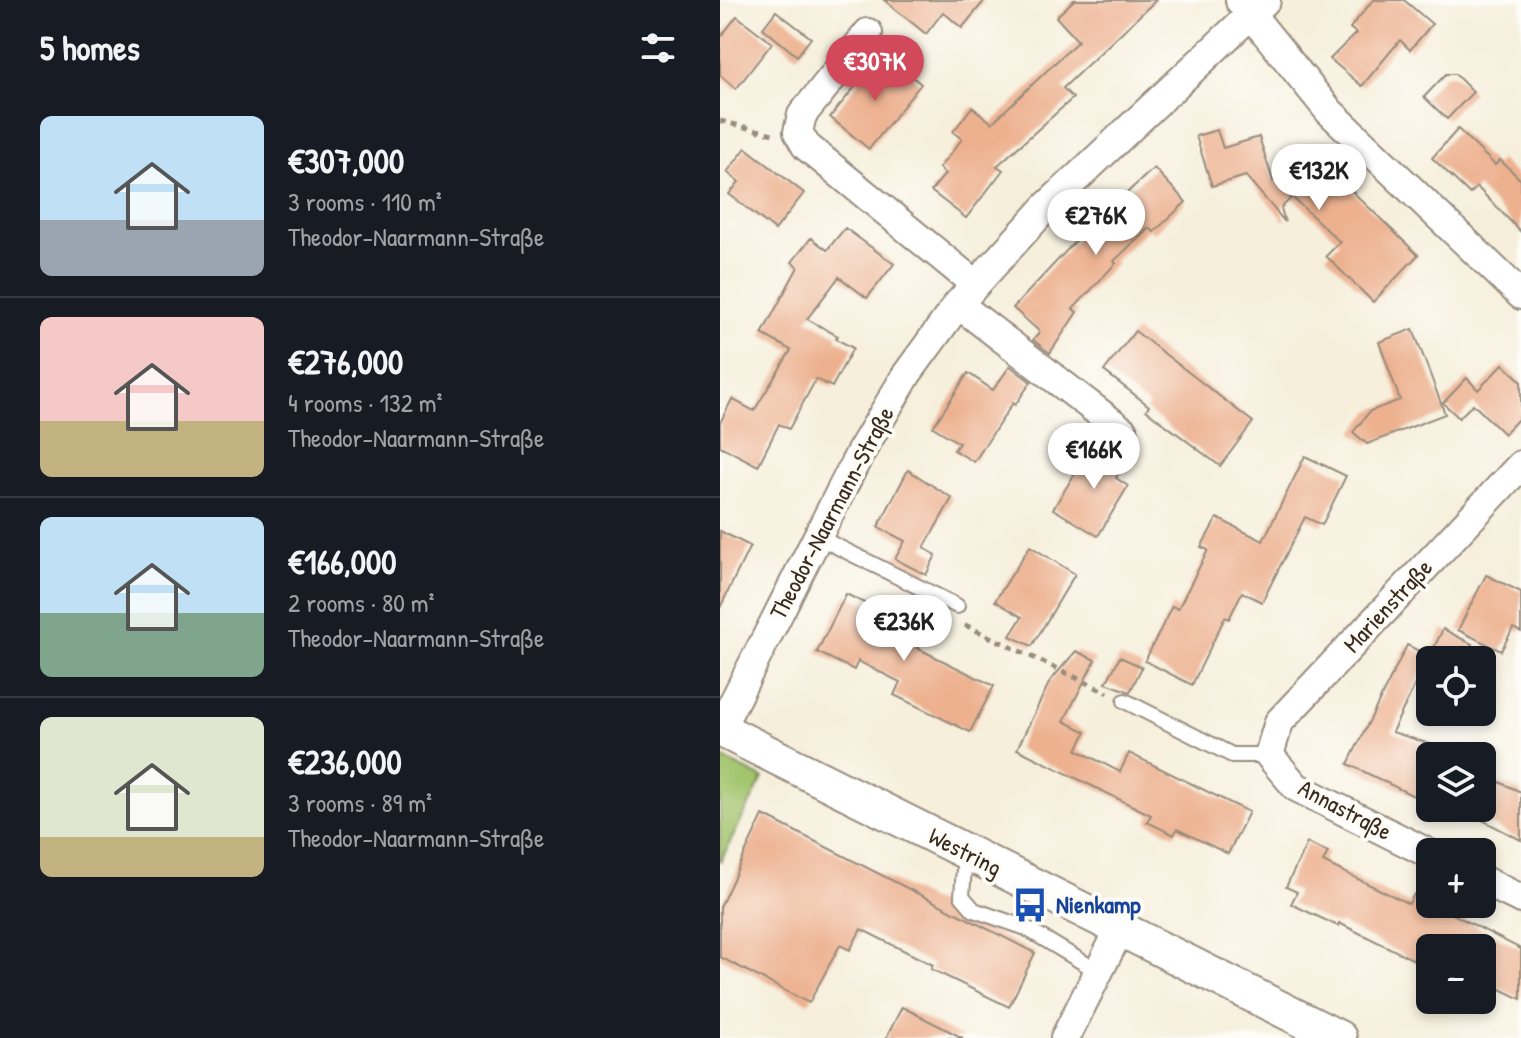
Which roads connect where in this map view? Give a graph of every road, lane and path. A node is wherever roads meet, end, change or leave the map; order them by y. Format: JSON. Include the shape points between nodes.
{"nodes":[{"id":1,"x":1252,"y":5,"type":"edge"},
{"id":2,"x":868,"y":33,"type":"dead end"},
{"id":3,"x":720,"y":121,"type":"edge"},
{"id":4,"x":798,"y":132,"type":"junction"},
{"id":5,"x":967,"y":294,"type":"junction"},
{"id":6,"x":1521,"y":295,"type":"edge"},
{"id":7,"x":1123,"y":431,"type":"dead end"},
{"id":8,"x":1521,"y":465,"type":"edge"},
{"id":9,"x":818,"y":537,"type":"junction"},
{"id":10,"x":957,"y":606,"type":"joint"},
{"id":11,"x":1125,"y":701,"type":"joint"},
{"id":12,"x":720,"y":729,"type":"edge"},
{"id":13,"x":1269,"y":755,"type":"junction"},
{"id":14,"x":1416,"y":847,"type":"edge"},
{"id":15,"x":965,"y":852,"type":"junction"},
{"id":16,"x":1496,"y":887,"type":"edge"},
{"id":17,"x":1521,"y":899,"type":"edge"},
{"id":18,"x":1120,"y":929,"type":"junction"},
{"id":19,"x":1099,"y":972,"type":"junction"},
{"id":20,"x":1065,"y":1038,"type":"edge"},
{"id":21,"x":1339,"y":1038,"type":"edge"}],
"edges":[{"from":1,"to":5,"type":"street","name":"Theodor-Naarmann-Straße","via":[[1047,206]]},
{"from":1,"to":6,"type":"street","via":[[1329,111]]},
{"from":2,"to":4,"type":"street","via":[[802,115]]},
{"from":3,"to":4,"type":"path","via":[[772,134]]},
{"from":4,"to":5,"type":"street","via":[[806,146]]},
{"from":5,"to":7,"type":"street"},
{"from":5,"to":9,"type":"street","name":"Theodor-Naarmann-Straße","via":[[907,374]]},
{"from":8,"to":13,"type":"street","name":"Marienstraße","via":[[1279,722]]},
{"from":9,"to":10,"type":"lane"},
{"from":9,"to":12,"type":"street","name":"Theodor-Naarmann-Straße"},
{"from":10,"to":11,"type":"path","via":[[964,625]]},
{"from":11,"to":13,"type":"lane","via":[[1232,755]]},
{"from":12,"to":15,"type":"street","name":"Westring"},
{"from":13,"to":14,"type":"street","name":"Annastraße","via":[[1296,787]]},
{"from":15,"to":18,"type":"street","name":"Westring"},
{"from":15,"to":19,"type":"lane","via":[[962,896],[974,910],[1026,928]]},
{"from":16,"to":17,"type":"street"},
{"from":18,"to":19,"type":"street"},
{"from":18,"to":21,"type":"street","name":"Westring"},
{"from":19,"to":20,"type":"street"}]}
